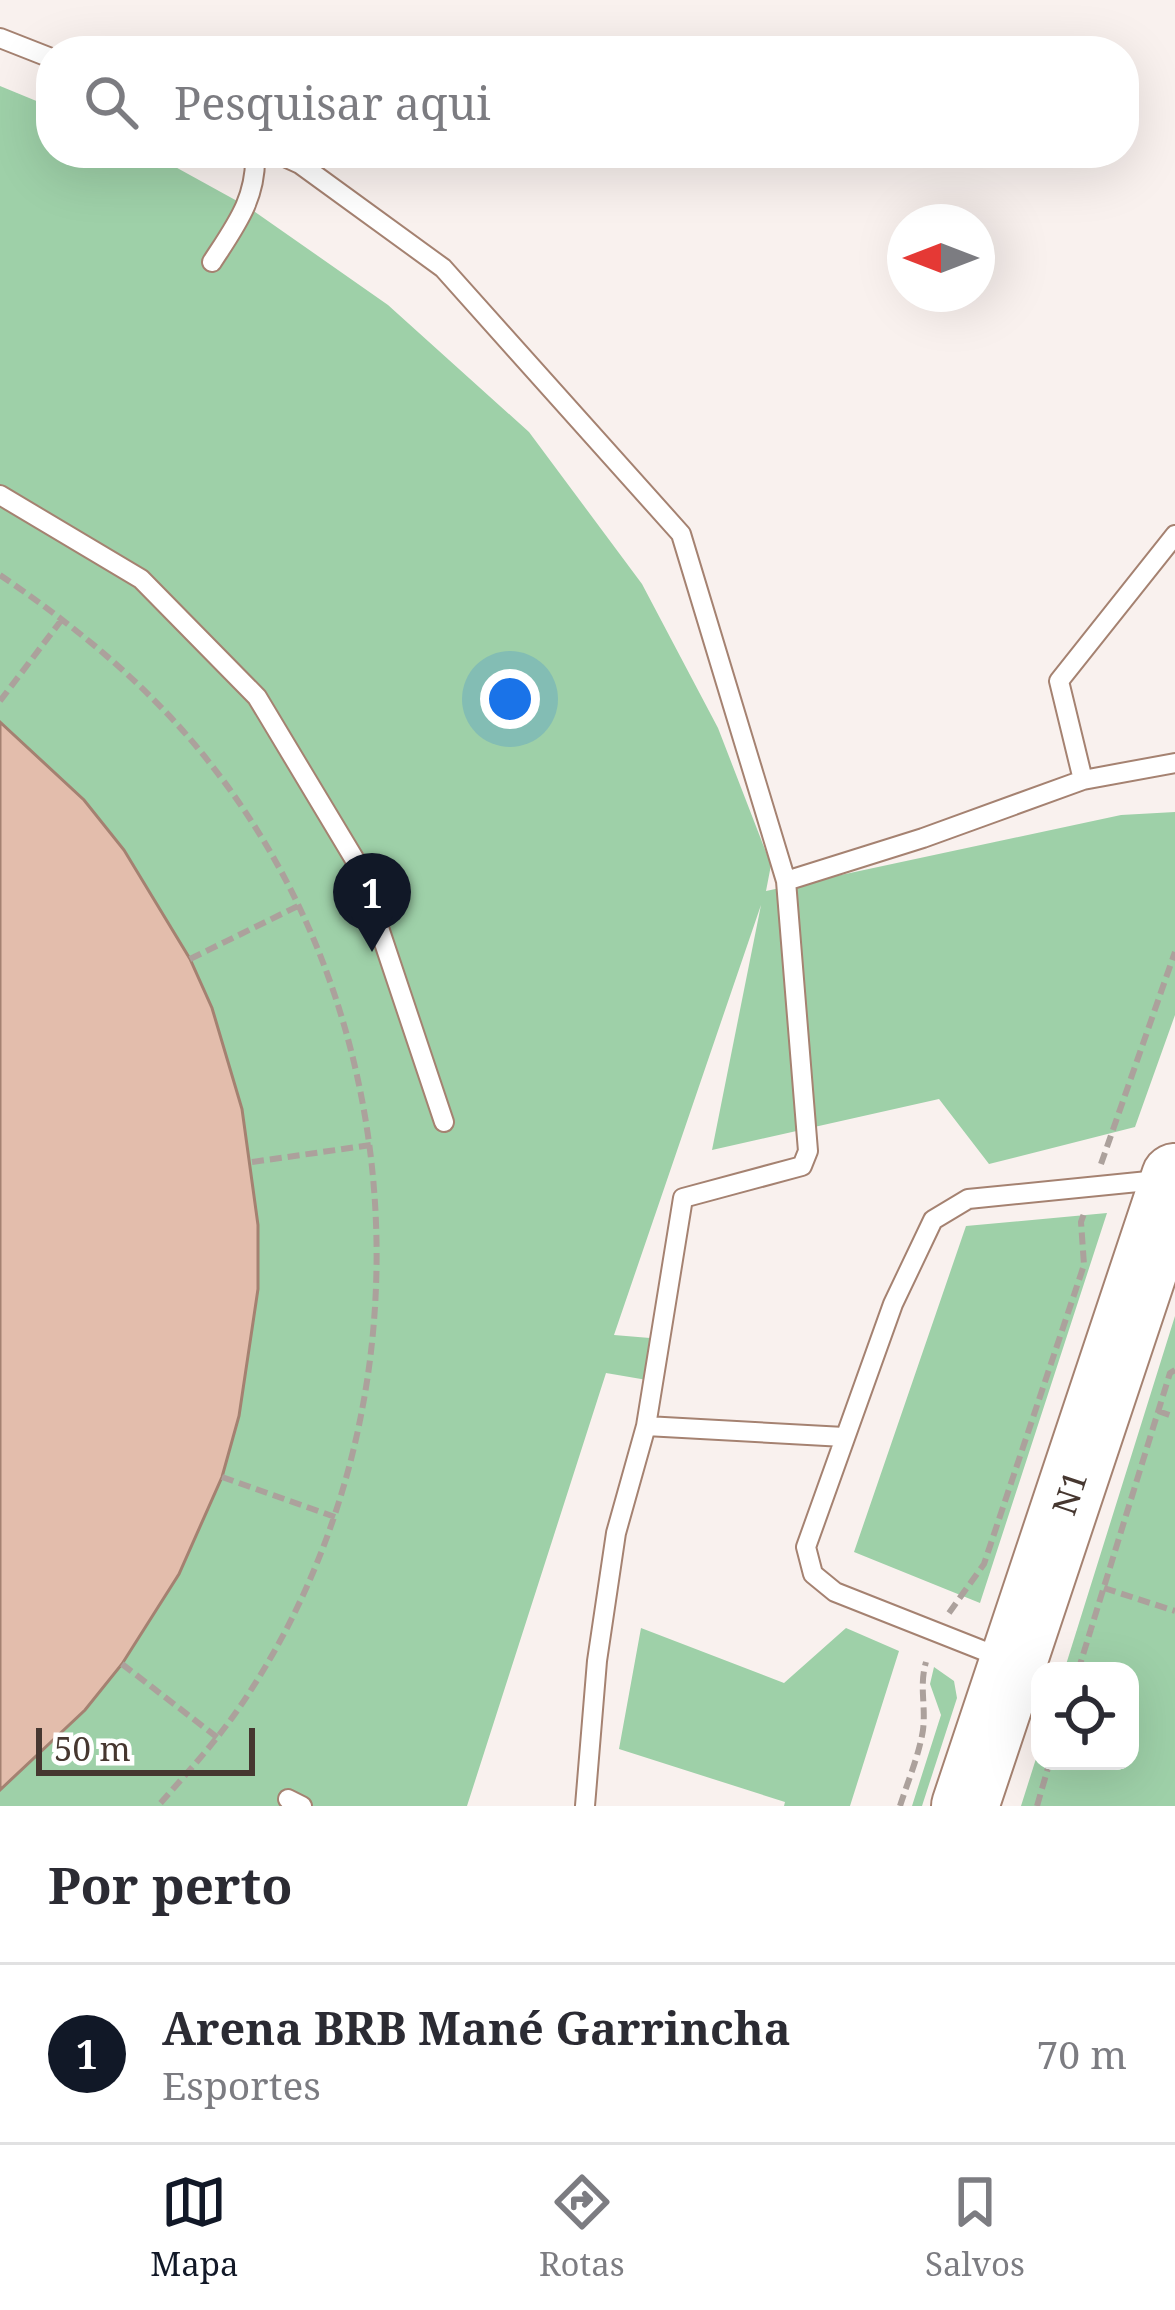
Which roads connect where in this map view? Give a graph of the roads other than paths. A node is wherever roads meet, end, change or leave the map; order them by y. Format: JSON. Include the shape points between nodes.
{"nodes":[{"id":1,"x":0,"y":38,"type":"edge"},
{"id":2,"x":36,"y":52,"type":"edge"},
{"id":3,"x":256,"y":168,"type":"edge"},
{"id":4,"x":306,"y":168,"type":"edge"},
{"id":5,"x":212,"y":262,"type":"dead end"},
{"id":6,"x":0,"y":495,"type":"edge"},
{"id":7,"x":1175,"y":536,"type":"edge"},
{"id":8,"x":1175,"y":763,"type":"edge"},
{"id":9,"x":1083,"y":780,"type":"junction"},
{"id":10,"x":786,"y":881,"type":"junction"},
{"id":11,"x":444,"y":1122,"type":"dead end"},
{"id":12,"x":1175,"y":1178,"type":"edge"},
{"id":13,"x":646,"y":1426,"type":"junction"},
{"id":14,"x":844,"y":1437,"type":"junction"},
{"id":15,"x":1013,"y":1663,"type":"junction"},
{"id":16,"x":585,"y":1806,"type":"edge"},
{"id":17,"x":965,"y":1806,"type":"edge"}],
"edges":[{"from":1,"to":2,"type":"lane"},
{"from":3,"to":5,"type":"lane","via":[[248,207]]},
{"from":4,"to":10,"type":"lane","via":[[443,268],[681,534]]},
{"from":6,"to":11,"type":"lane","via":[[141,579],[256,697],[358,866]]},
{"from":7,"to":9,"type":"lane","via":[[1059,681]]},
{"from":8,"to":9,"type":"lane"},
{"from":9,"to":10,"type":"lane"},
{"from":10,"to":13,"type":"lane","via":[[808,1151],[802,1166],[683,1198]]},
{"from":12,"to":14,"type":"lane","via":[[968,1198],[933,1220]]},
{"from":12,"to":15,"type":"highway","name":"N1","via":[[1142,1317]]},
{"from":13,"to":14,"type":"lane"},
{"from":13,"to":16,"type":"lane","via":[[616,1533]]},
{"from":14,"to":15,"type":"lane","via":[[806,1547],[813,1574],[835,1592]]},
{"from":15,"to":17,"type":"highway","name":"N1"}]}
